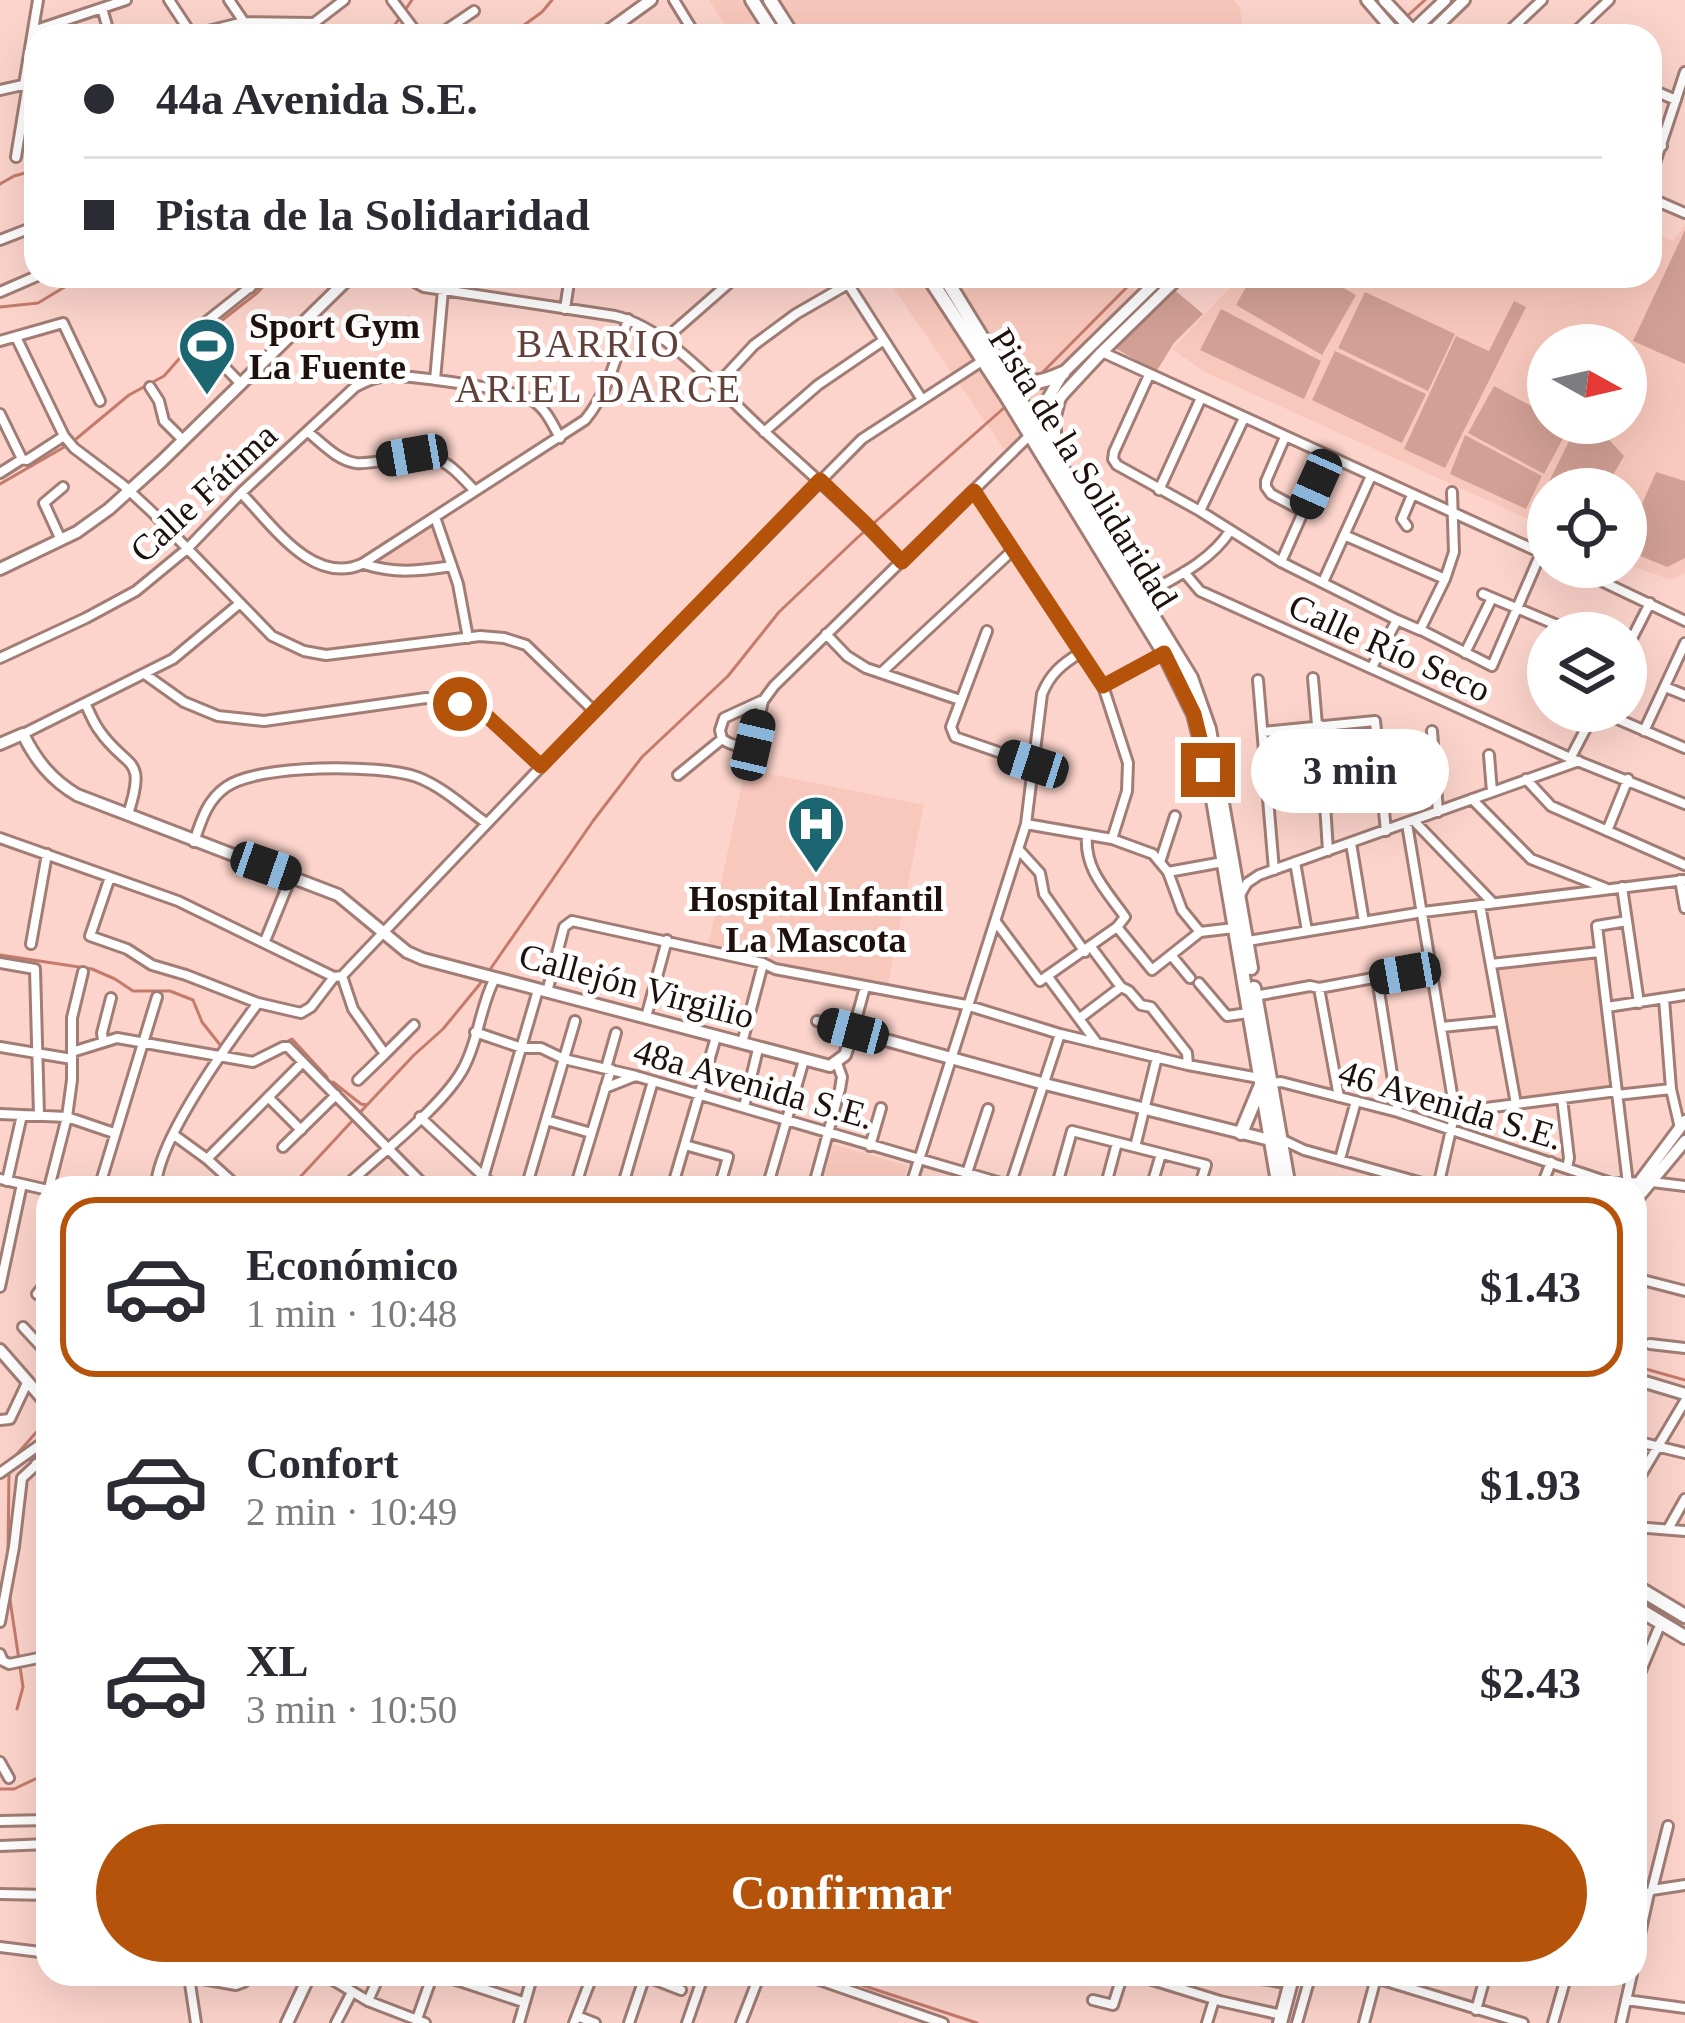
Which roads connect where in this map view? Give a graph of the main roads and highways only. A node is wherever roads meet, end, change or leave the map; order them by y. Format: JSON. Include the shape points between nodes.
{"nodes":[{"id":1,"x":936,"y":288,"type":"edge"},
{"id":2,"x":952,"y":288,"type":"edge"},
{"id":3,"x":999,"y":364,"type":"junction"},
{"id":4,"x":1063,"y":373,"type":"road end"},
{"id":5,"x":1058,"y":400,"type":"road end"},
{"id":6,"x":1034,"y":428,"type":"junction"},
{"id":7,"x":1054,"y":452,"type":"junction"},
{"id":8,"x":1228,"y":862,"type":"junction"},
{"id":9,"x":1265,"y":1082,"type":"junction"},
{"id":10,"x":1241,"y":1133,"type":"road end"},
{"id":11,"x":1282,"y":1176,"type":"edge"},
{"id":12,"x":1647,"y":1598,"type":"edge"},
{"id":13,"x":1647,"y":1619,"type":"edge"},
{"id":14,"x":1685,"y":1620,"type":"edge"},
{"id":15,"x":1647,"y":1621,"type":"edge"},
{"id":16,"x":1685,"y":1641,"type":"edge"},
{"id":17,"x":1290,"y":1986,"type":"edge"},
{"id":18,"x":1281,"y":2019,"type":"edge"}],
"edges":[{"from":1,"to":6,"type":"main road","name":"Pista de la Solidaridad"},
{"from":2,"to":3,"type":"main road","name":"Pista de la Solidaridad"},
{"from":3,"to":4,"type":"main road","via":[[1030,383]]},
{"from":3,"to":6,"type":"main road","name":"Pista de la Solidaridad"},
{"from":5,"to":7,"type":"main road"},
{"from":6,"to":7,"type":"main road","name":"Pista de la Solidaridad"},
{"from":6,"to":8,"type":"main road","name":"Pista de la Solidaridad","via":[[1194,714]]},
{"from":7,"to":8,"type":"main road","name":"Pista de la Solidaridad","via":[[1199,697]]},
{"from":8,"to":9,"type":"main road","name":"Pista de la Solidaridad"},
{"from":8,"to":9,"type":"main road","name":"Pista de la Solidaridad"},
{"from":9,"to":10,"type":"main road"},
{"from":9,"to":11,"type":"main road","name":"Pista de la Solidaridad"},
{"from":12,"to":14,"type":"main road"},
{"from":13,"to":16,"type":"main road"},
{"from":15,"to":16,"type":"main road"},
{"from":17,"to":18,"type":"main road"}]}
